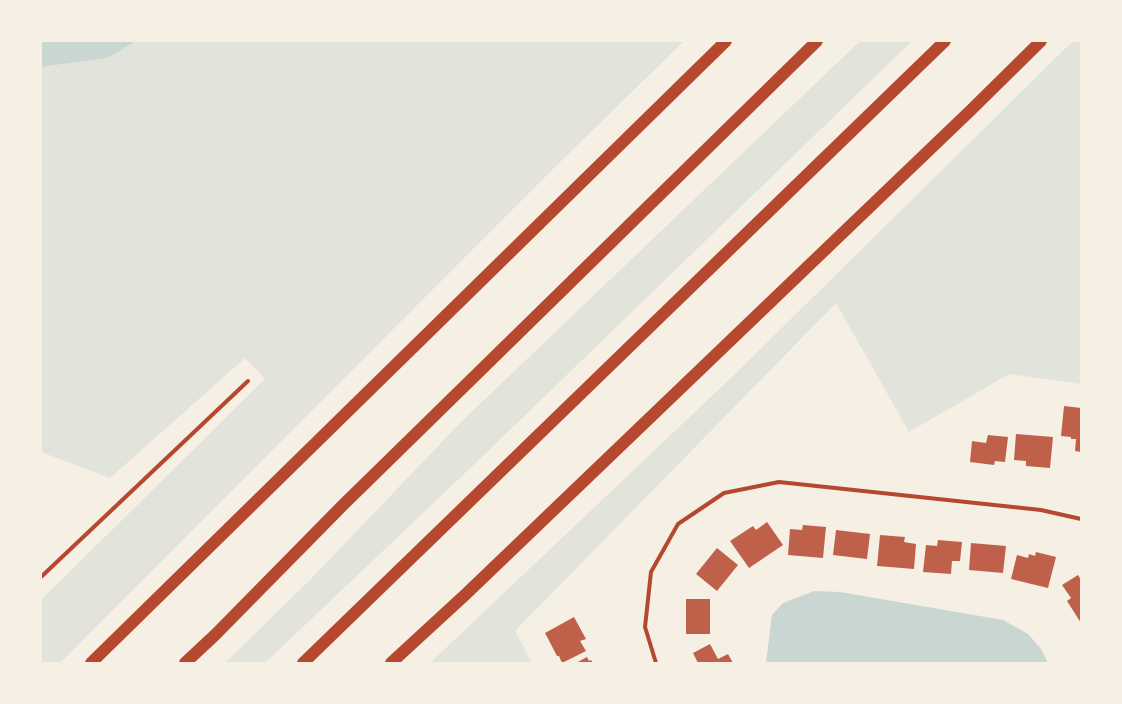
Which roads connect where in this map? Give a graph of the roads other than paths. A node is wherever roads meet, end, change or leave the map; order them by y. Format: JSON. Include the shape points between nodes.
{"nodes":[{"id":1,"x":726,"y":41,"type":"edge"},
{"id":2,"x":817,"y":41,"type":"edge"},
{"id":3,"x":945,"y":41,"type":"edge"},
{"id":4,"x":1041,"y":41,"type":"edge"},
{"id":5,"x":248,"y":381,"type":"dead end"},
{"id":6,"x":1081,"y":519,"type":"edge"},
{"id":7,"x":41,"y":578,"type":"edge"},
{"id":8,"x":91,"y":663,"type":"edge"},
{"id":9,"x":185,"y":663,"type":"edge"},
{"id":10,"x":303,"y":663,"type":"edge"},
{"id":11,"x":391,"y":663,"type":"edge"},
{"id":12,"x":656,"y":663,"type":"edge"}],
"edges":[{"from":1,"to":8,"type":"highway"},
{"from":2,"to":9,"type":"highway"},
{"from":3,"to":10,"type":"highway"},
{"from":4,"to":11,"type":"highway"},
{"from":5,"to":7,"type":"street"},
{"from":6,"to":12,"type":"street","via":[[1041,510],[779,482],[724,493],[678,524],[650,572],[645,627]]}]}
